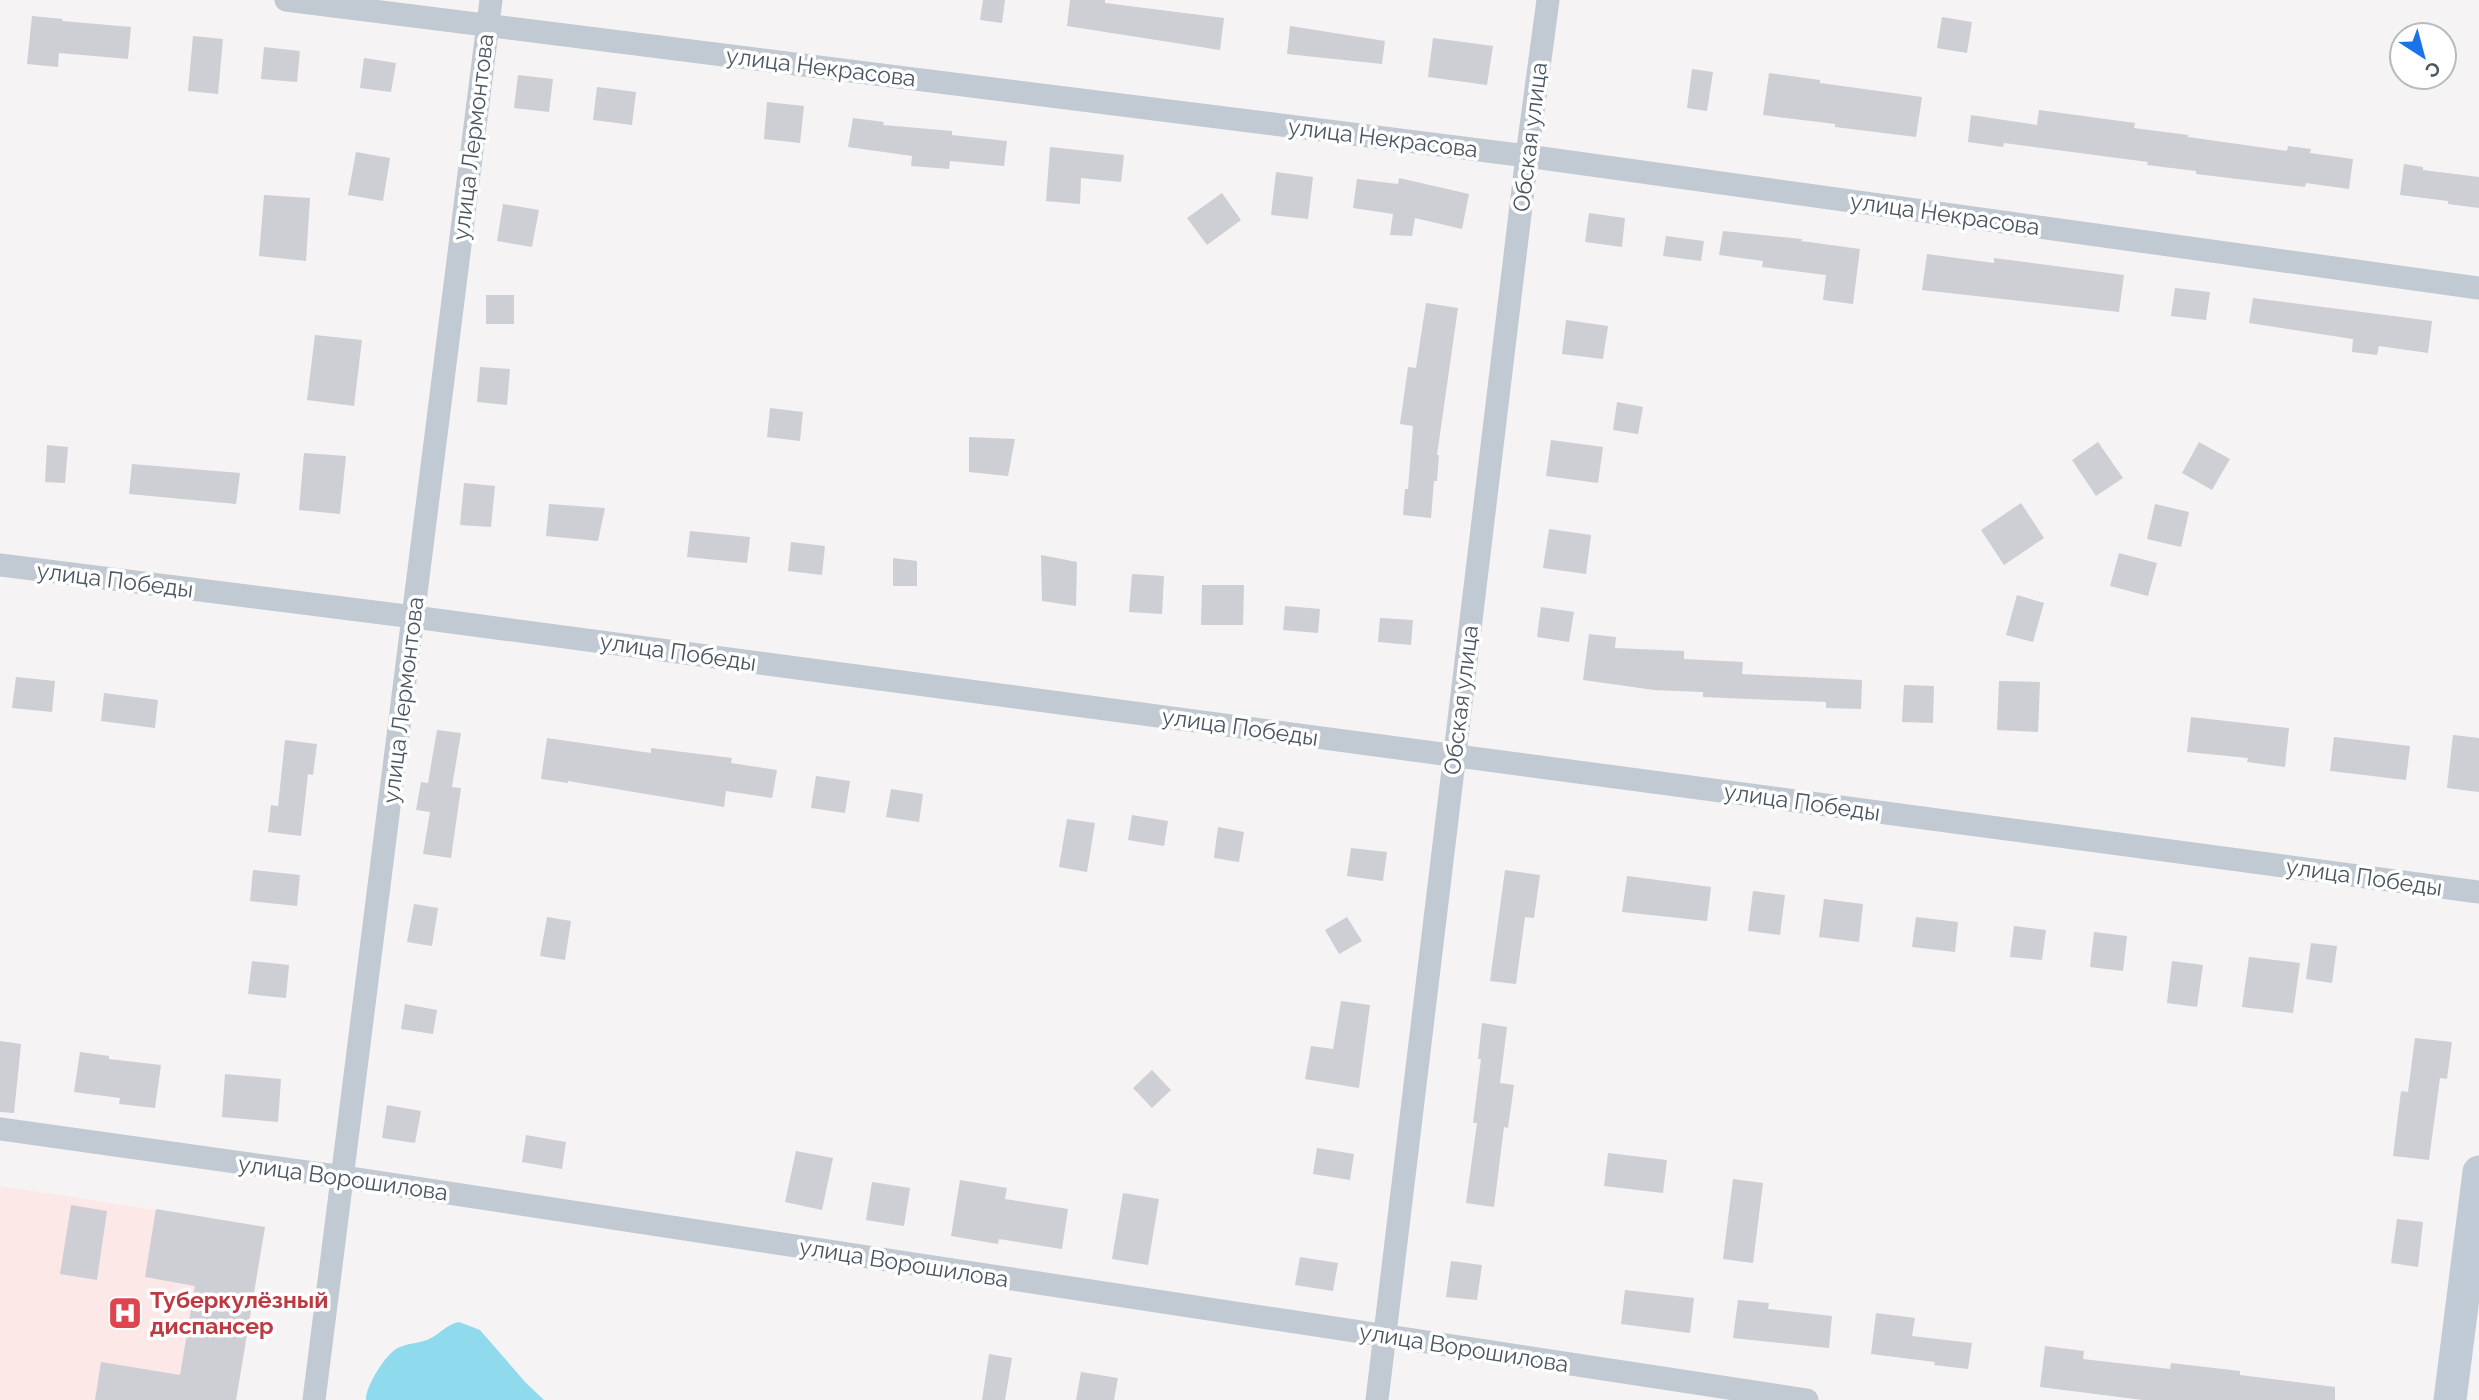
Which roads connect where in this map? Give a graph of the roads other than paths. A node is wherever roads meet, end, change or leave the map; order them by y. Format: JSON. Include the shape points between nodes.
{"nodes":[{"id":1,"x":286,"y":0,"type":"edge"},
{"id":2,"x":491,"y":0,"type":"edge"},
{"id":3,"x":1548,"y":0,"type":"edge"},
{"id":4,"x":488,"y":25,"type":"junction"},
{"id":5,"x":1527,"y":156,"type":"junction"},
{"id":6,"x":2479,"y":288,"type":"edge"},
{"id":7,"x":0,"y":565,"type":"edge"},
{"id":8,"x":414,"y":617,"type":"junction"},
{"id":9,"x":1455,"y":756,"type":"junction"},
{"id":10,"x":2479,"y":892,"type":"edge"},
{"id":11,"x":0,"y":1129,"type":"edge"},
{"id":12,"x":2479,"y":1171,"type":"edge"},
{"id":13,"x":343,"y":1177,"type":"junction"},
{"id":14,"x":1385,"y":1336,"type":"junction"},
{"id":15,"x":314,"y":1400,"type":"edge"},
{"id":16,"x":1377,"y":1400,"type":"edge"},
{"id":17,"x":1807,"y":1400,"type":"edge"},
{"id":18,"x":2450,"y":1400,"type":"edge"}],
"edges":[{"from":1,"to":4,"type":"street","name":"улица Некрасова"},
{"from":2,"to":4,"type":"street","name":"улица Лермонтова"},
{"from":3,"to":5,"type":"street","name":"Обская улица"},
{"from":4,"to":5,"type":"street","name":"улица Некрасова"},
{"from":4,"to":8,"type":"street","name":"улица Лермонтова"},
{"from":5,"to":6,"type":"street","name":"улица Некрасова"},
{"from":5,"to":9,"type":"street","name":"Обская улица"},
{"from":7,"to":8,"type":"street","name":"улица Победы"},
{"from":8,"to":9,"type":"street","name":"улица Победы"},
{"from":8,"to":13,"type":"street","name":"улица Лермонтова"},
{"from":9,"to":10,"type":"street","name":"улица Победы"},
{"from":9,"to":14,"type":"street","name":"Обская улица"},
{"from":11,"to":13,"type":"street","name":"улица Ворошилова"},
{"from":12,"to":18,"type":"street"},
{"from":13,"to":14,"type":"street","name":"улица Ворошилова"},
{"from":13,"to":15,"type":"street","name":"улица Лермонтова"},
{"from":14,"to":16,"type":"street","name":"Обская улица"},
{"from":14,"to":17,"type":"street","name":"улица Ворошилова"}]}
